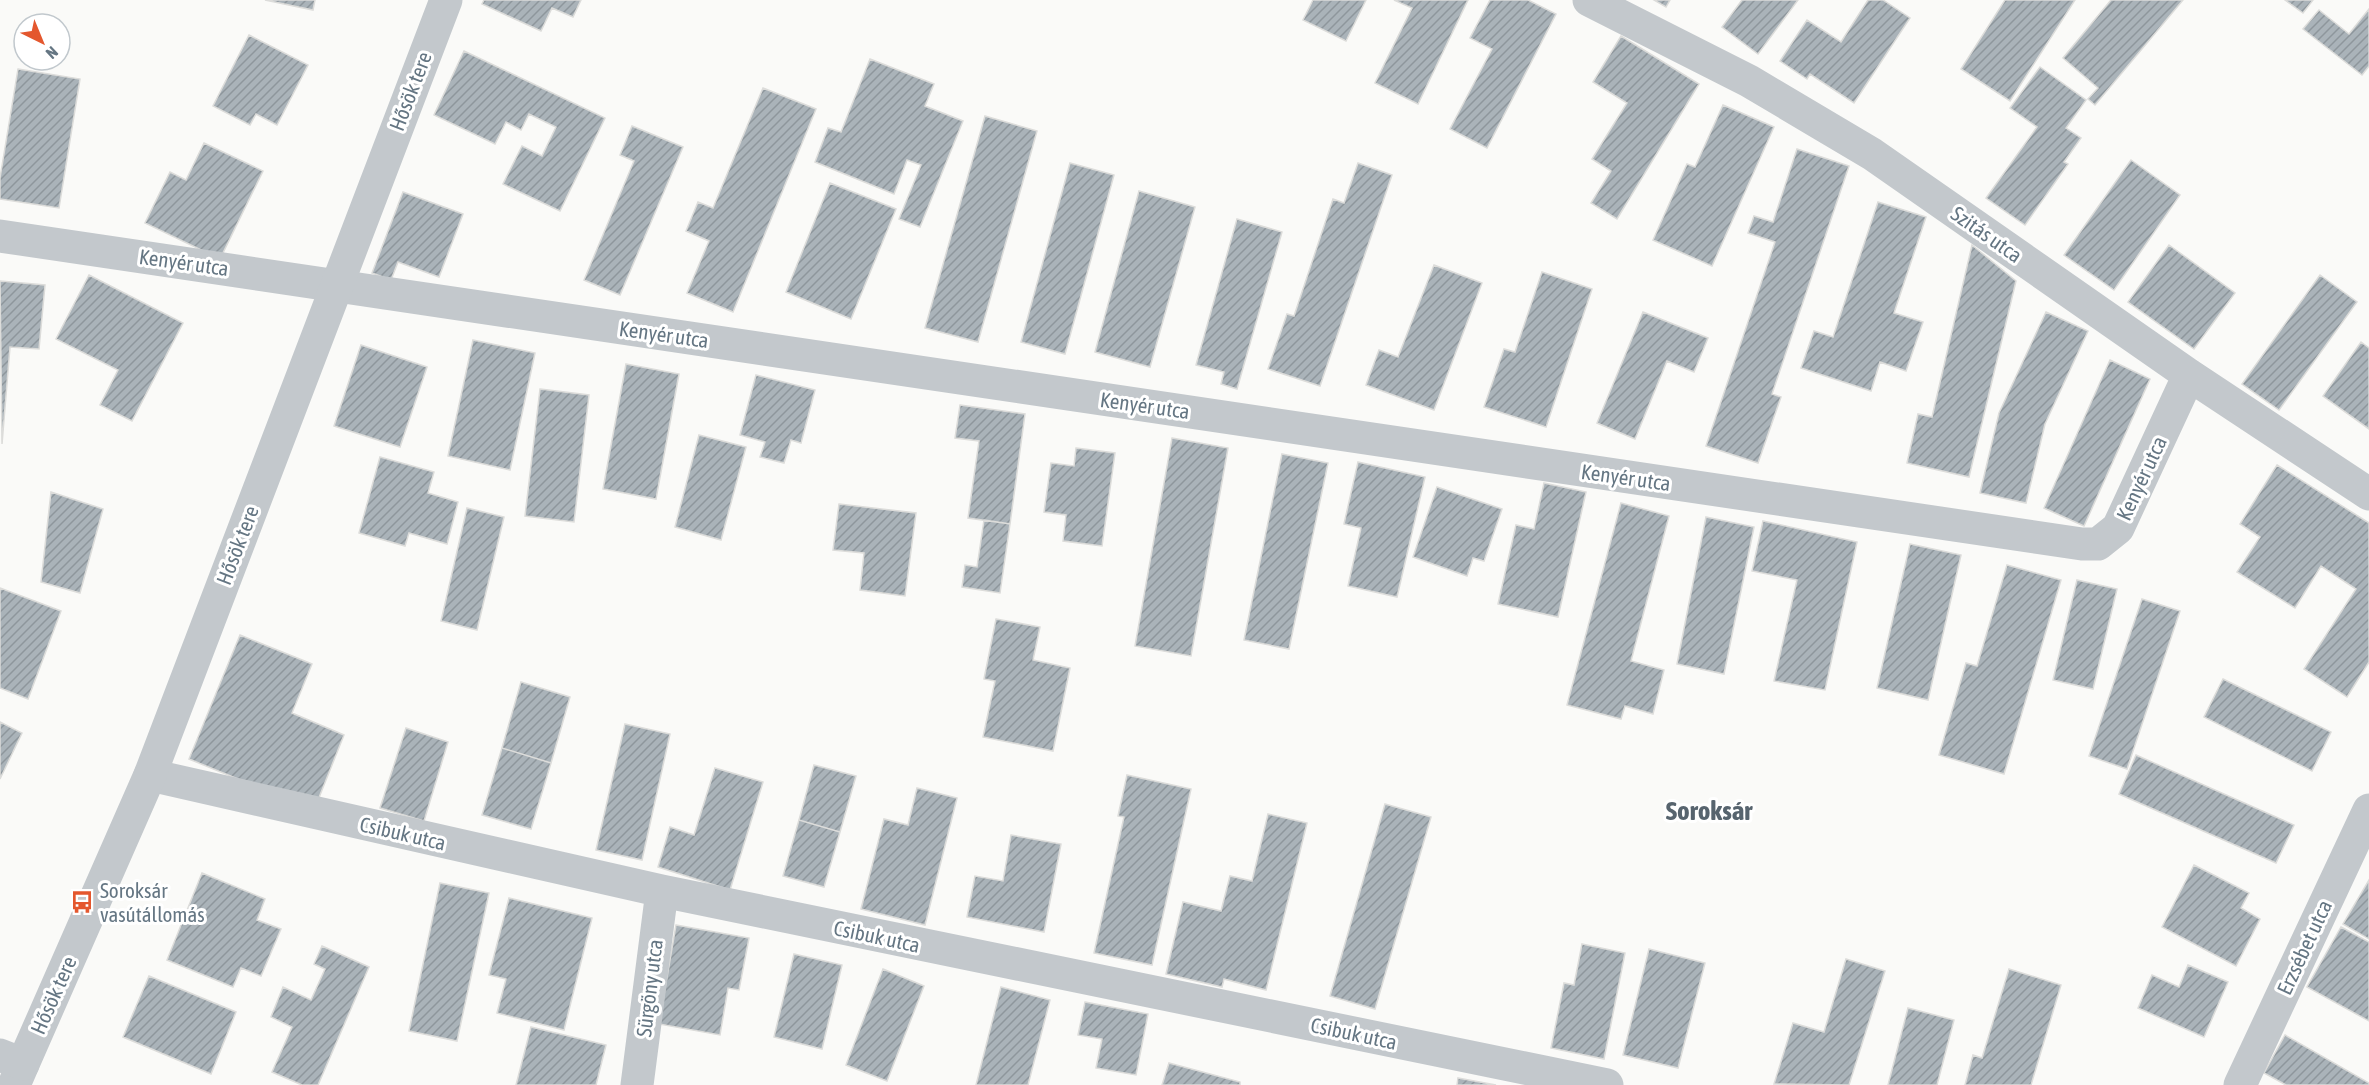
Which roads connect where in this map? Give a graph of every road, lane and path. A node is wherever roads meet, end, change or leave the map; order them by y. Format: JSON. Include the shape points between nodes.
{"nodes":[{"id":1,"x":446,"y":0,"type":"edge"},
{"id":2,"x":1589,"y":0,"type":"edge"},
{"id":3,"x":0,"y":236,"type":"edge"},
{"id":4,"x":336,"y":285,"type":"junction"},
{"id":5,"x":2189,"y":375,"type":"junction"},
{"id":6,"x":2369,"y":494,"type":"edge"},
{"id":7,"x":150,"y":775,"type":"junction"},
{"id":8,"x":2369,"y":810,"type":"edge"},
{"id":9,"x":662,"y":891,"type":"junction"},
{"id":10,"x":13,"y":1068,"type":"edge"},
{"id":11,"x":637,"y":1085,"type":"edge"},
{"id":12,"x":1607,"y":1085,"type":"edge"},
{"id":13,"x":2240,"y":1085,"type":"edge"}],
"edges":[{"from":1,"to":4,"type":"street","name":"Hősök tere"},
{"from":2,"to":5,"type":"street","name":"Szitás utca","via":[[1739,76],[1872,154]]},
{"from":3,"to":4,"type":"street","name":"Kenyér utca"},
{"from":4,"to":5,"type":"street","name":"Kenyér utca","via":[[2082,544],[2098,544],[2118,528]]},
{"from":4,"to":7,"type":"street","name":"Hősök tere"},
{"from":5,"to":6,"type":"street","name":"Szitás utca"},
{"from":7,"to":9,"type":"street","name":"Csibuk utca"},
{"from":7,"to":10,"type":"street","name":"Hősök tere"},
{"from":8,"to":13,"type":"street","name":"Erzsébet utca"},
{"from":9,"to":11,"type":"street","name":"Sürgöny utca"},
{"from":9,"to":12,"type":"street","name":"Csibuk utca"}]}
